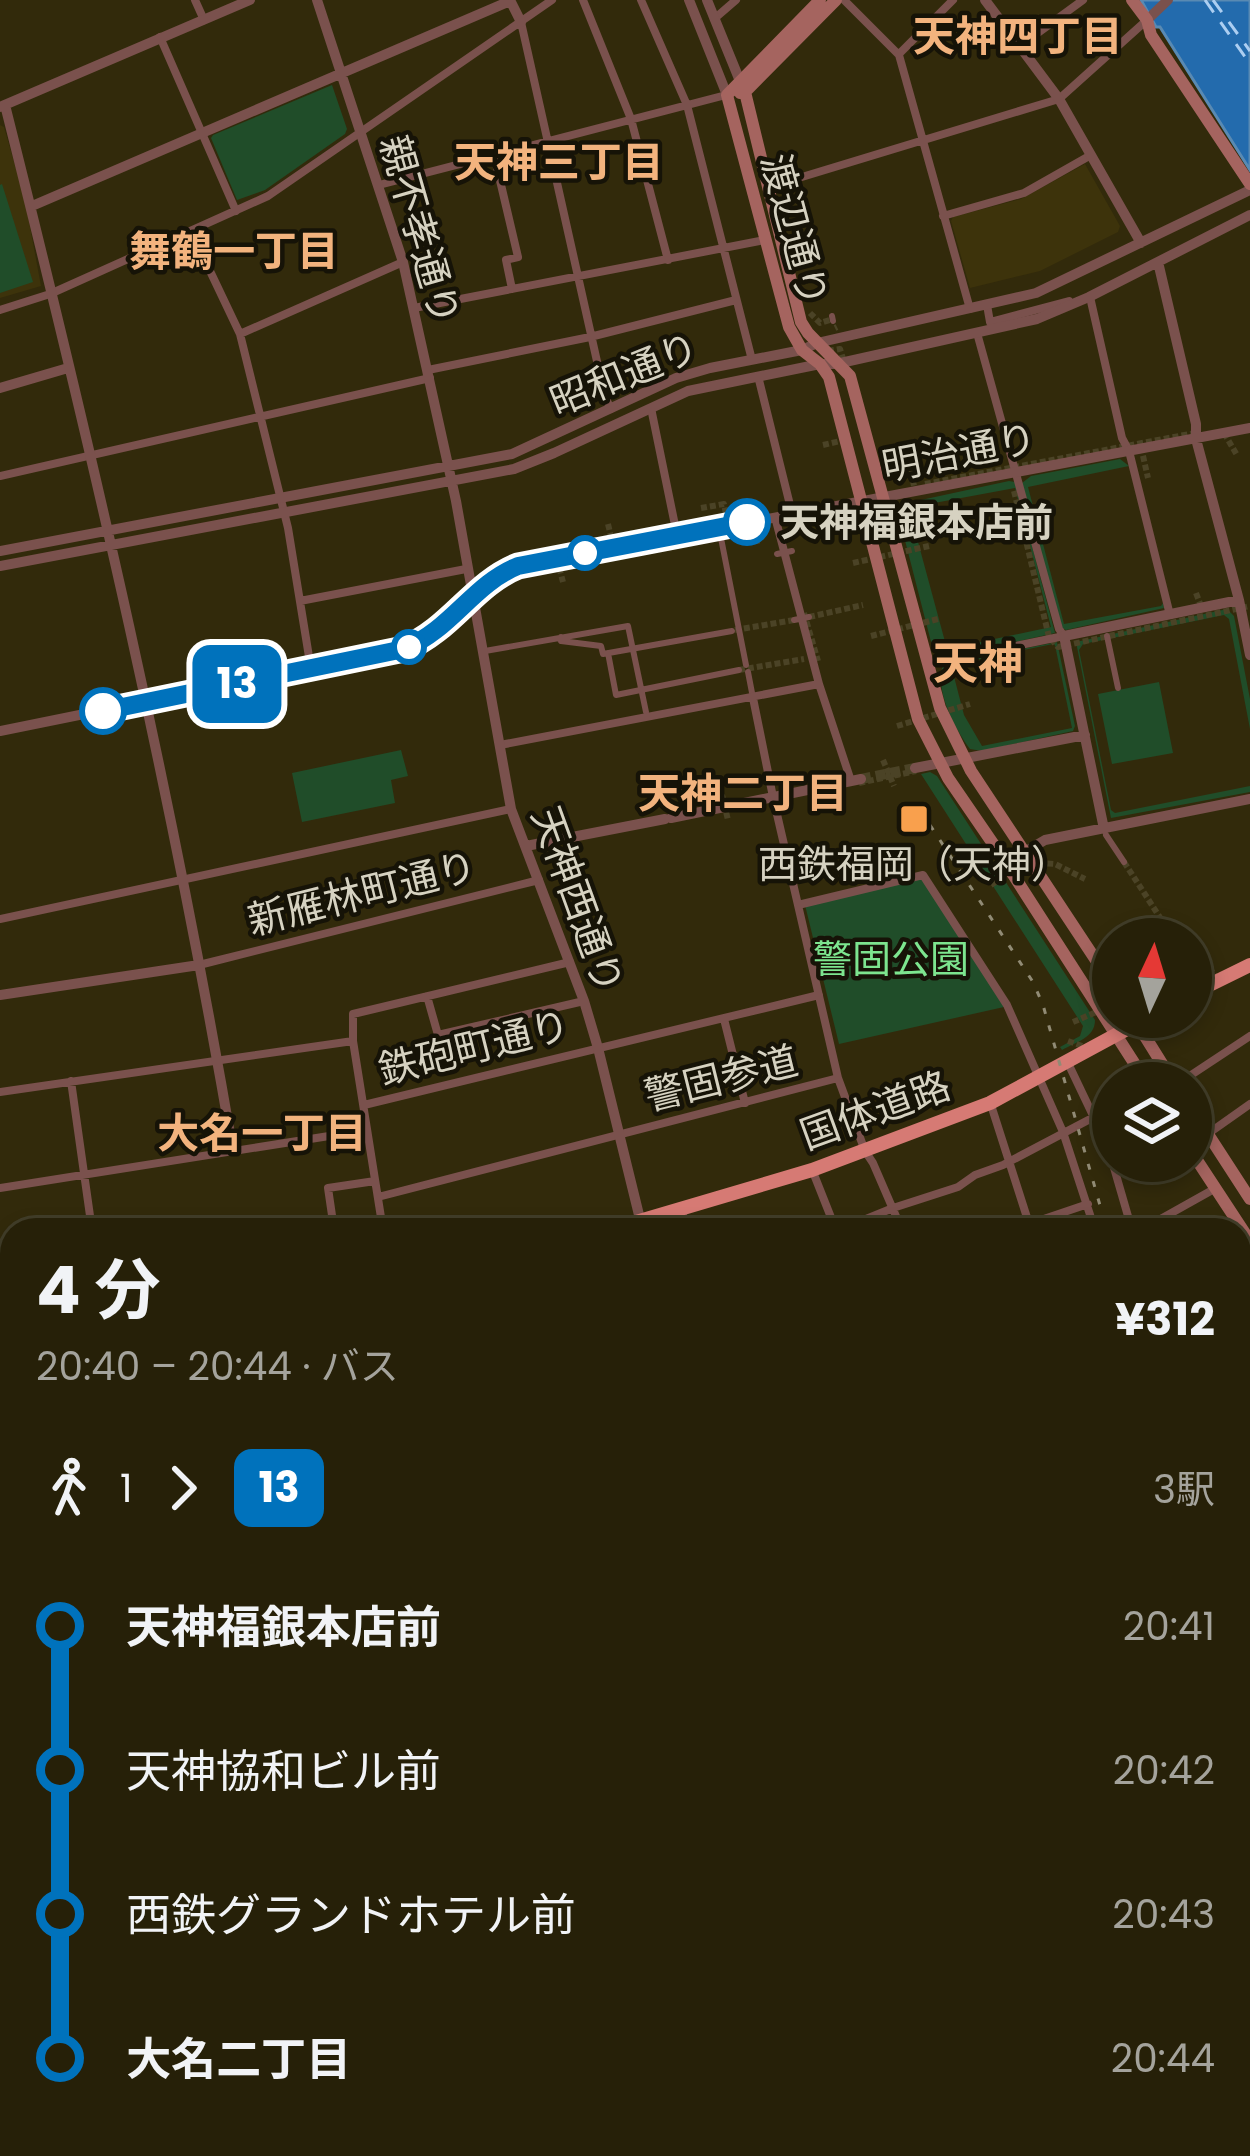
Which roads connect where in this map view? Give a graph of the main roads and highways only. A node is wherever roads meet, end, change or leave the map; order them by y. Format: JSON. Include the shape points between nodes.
{"nodes":[{"id":1,"x":820,"y":0,"type":"edge"},
{"id":2,"x":840,"y":0,"type":"edge"},
{"id":3,"x":1132,"y":0,"type":"edge"},
{"id":4,"x":742,"y":86,"type":"junction"},
{"id":5,"x":1250,"y":188,"type":"edge"},
{"id":6,"x":1092,"y":954,"type":"edge"},
{"id":7,"x":1250,"y":965,"type":"edge"},
{"id":8,"x":1212,"y":984,"type":"edge"},
{"id":9,"x":1092,"y":996,"type":"edge"},
{"id":10,"x":1111,"y":1038,"type":"edge"},
{"id":11,"x":1212,"y":1140,"type":"edge"},
{"id":12,"x":1212,"y":1182,"type":"edge"},
{"id":13,"x":1250,"y":1199,"type":"edge"},
{"id":14,"x":647,"y":1218,"type":"edge"},
{"id":15,"x":1235,"y":1218,"type":"edge"}],
"edges":[{"from":1,"to":4,"type":"main road"},
{"from":2,"to":4,"type":"main road"},
{"from":3,"to":5,"type":"main road"},
{"from":4,"to":6,"type":"main road","name":"渡辺通り","via":[[801,322],[850,376],[940,708],[963,758]]},
{"from":4,"to":9,"type":"main road","name":"渡辺通り","via":[[727,95],[764,240],[789,327],[829,377],[918,719]]},
{"from":7,"to":8,"type":"highway"},
{"from":10,"to":14,"type":"highway","name":"国体道路","via":[[990,1103],[812,1170]]},
{"from":11,"to":13,"type":"main road"},
{"from":12,"to":15,"type":"main road"}]}
